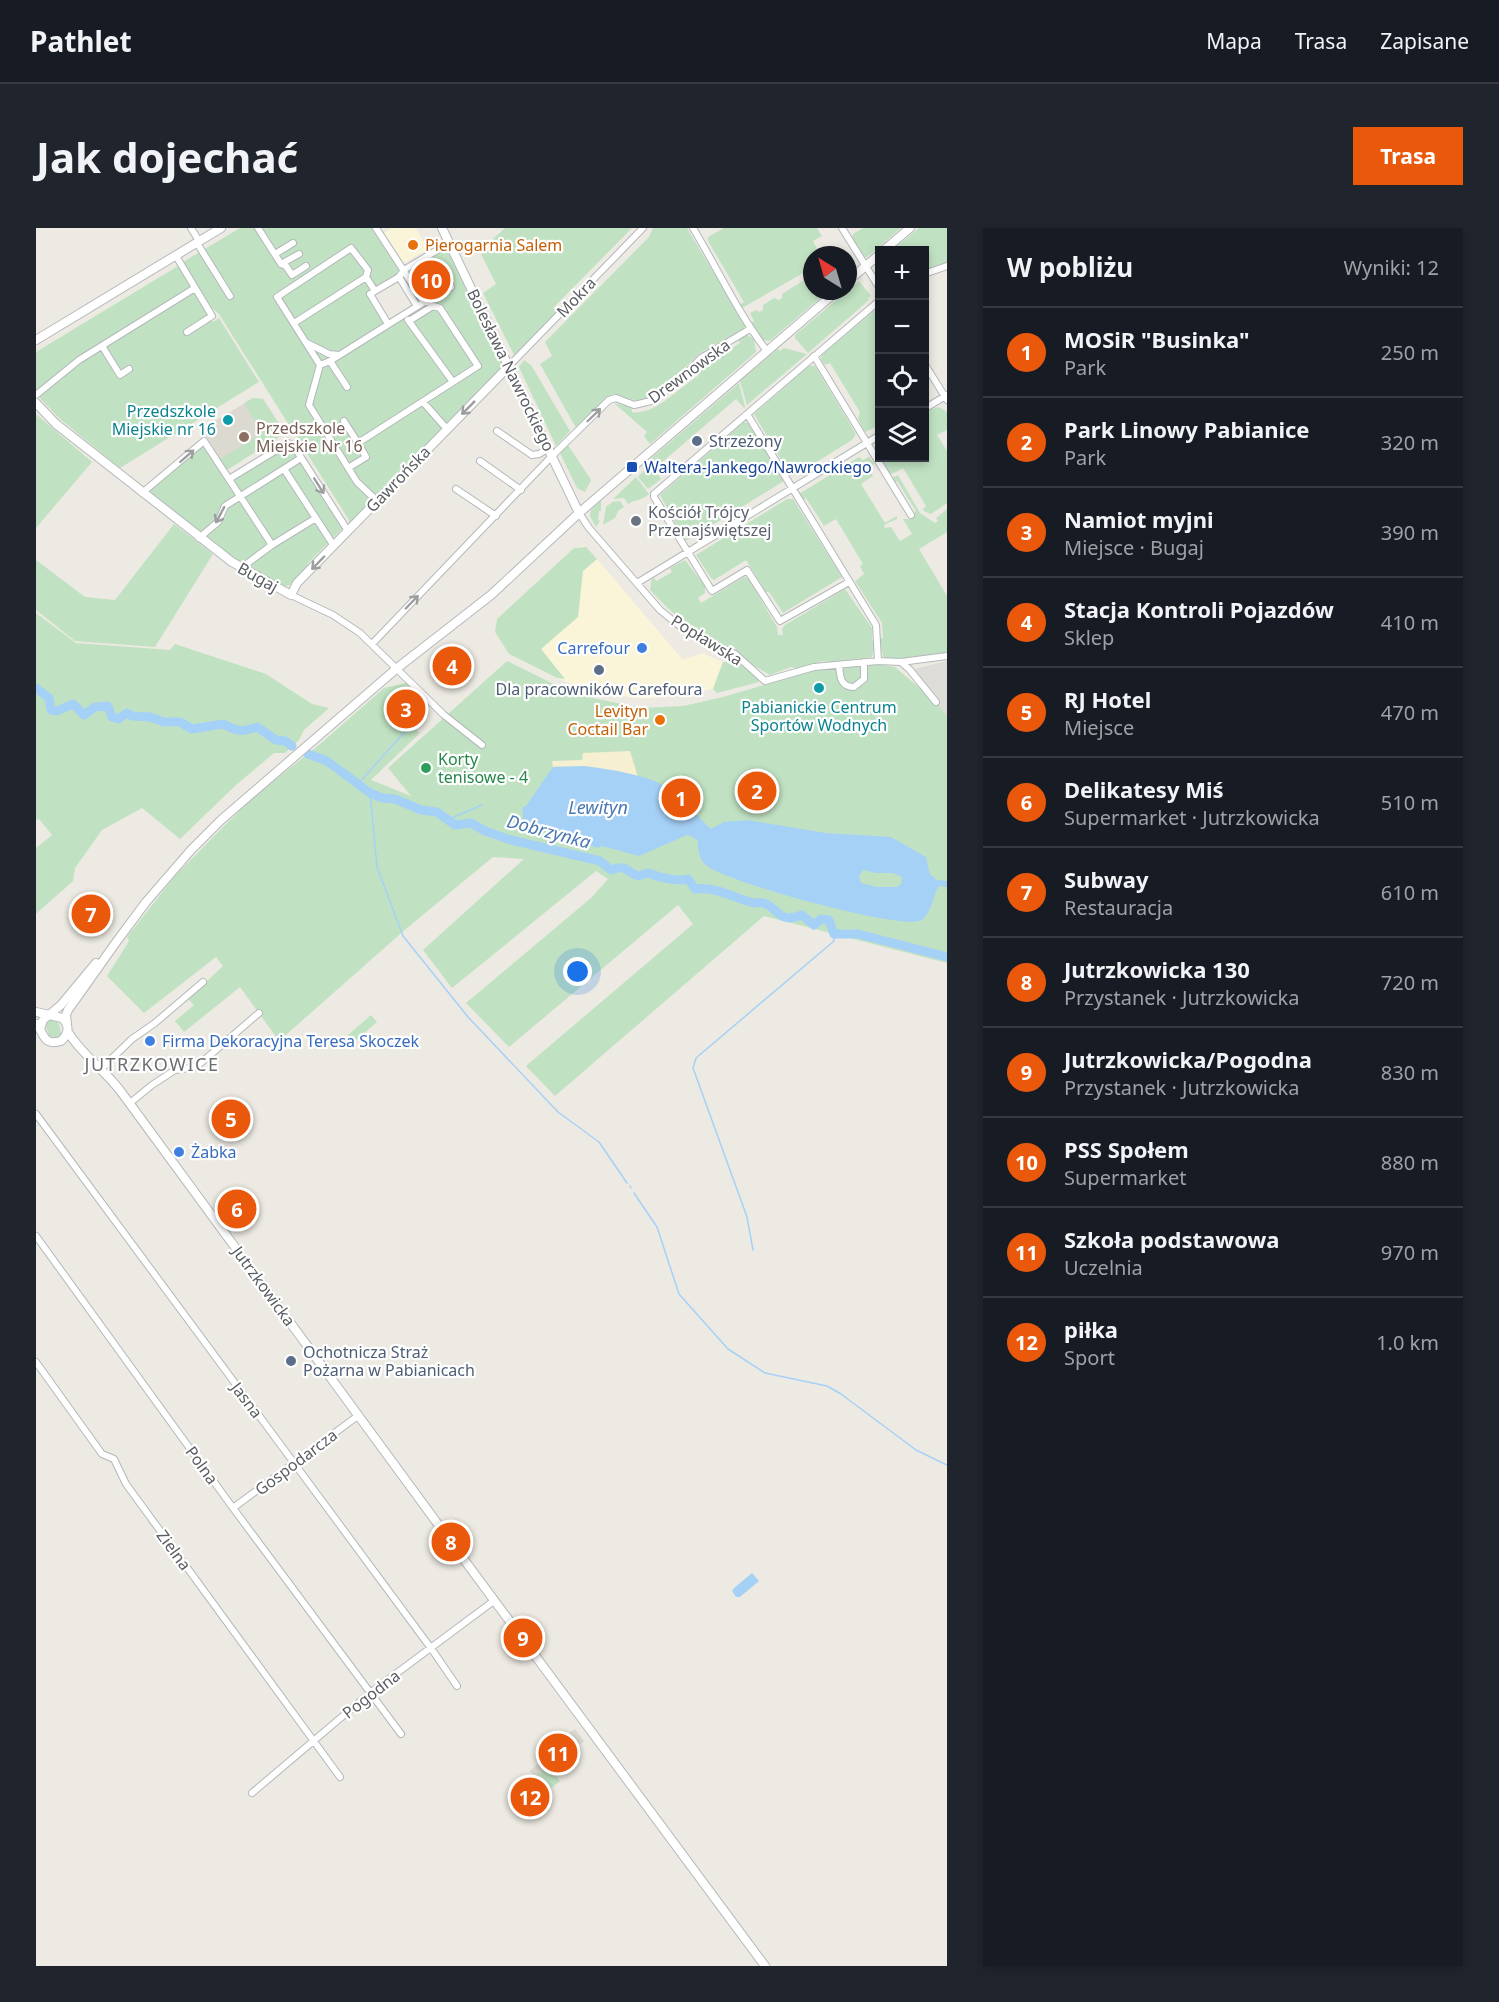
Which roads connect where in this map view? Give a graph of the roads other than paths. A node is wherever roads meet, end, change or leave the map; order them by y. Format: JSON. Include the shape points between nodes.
{"nodes":[{"id":1,"x":191,"y":228,"type":"edge"},
{"id":2,"x":221,"y":228,"type":"edge"},
{"id":3,"x":258,"y":228,"type":"edge"},
{"id":4,"x":376,"y":228,"type":"edge"},
{"id":5,"x":442,"y":228,"type":"edge"},
{"id":6,"x":643,"y":228,"type":"edge"},
{"id":7,"x":693,"y":228,"type":"edge"},
{"id":8,"x":842,"y":228,"type":"edge"},
{"id":9,"x":910,"y":228,"type":"edge"},
{"id":10,"x":198,"y":242,"type":"junction"},
{"id":11,"x":293,"y":243,"type":"dead end"},
{"id":12,"x":449,"y":243,"type":"junction"},
{"id":13,"x":889,"y":246,"type":"edge"},
{"id":14,"x":275,"y":254,"type":"junction"},
{"id":15,"x":298,"y":254,"type":"dead end"},
{"id":16,"x":176,"y":256,"type":"junction"},
{"id":17,"x":875,"y":258,"type":"edge"},
{"id":18,"x":281,"y":264,"type":"junction"},
{"id":19,"x":306,"y":266,"type":"dead end"},
{"id":20,"x":947,"y":266,"type":"edge"},
{"id":21,"x":865,"y":267,"type":"junction"},
{"id":22,"x":404,"y":270,"type":"junction"},
{"id":23,"x":929,"y":272,"type":"edge"},
{"id":24,"x":857,"y":274,"type":"edge"},
{"id":25,"x":366,"y":277,"type":"junction"},
{"id":26,"x":399,"y":277,"type":"junction"},
{"id":27,"x":875,"y":283,"type":"edge"},
{"id":28,"x":451,"y":287,"type":"dead end"},
{"id":29,"x":195,"y":288,"type":"junction"},
{"id":30,"x":375,"y":291,"type":"junction"},
{"id":31,"x":230,"y":296,"type":"dead end"},
{"id":32,"x":826,"y":300,"type":"edge"},
{"id":33,"x":424,"y":302,"type":"junction"},
{"id":34,"x":875,"y":303,"type":"edge"},
{"id":35,"x":417,"y":306,"type":"junction"},
{"id":36,"x":404,"y":315,"type":"junction"},
{"id":37,"x":409,"y":321,"type":"junction"},
{"id":38,"x":294,"y":323,"type":"junction"},
{"id":39,"x":388,"y":324,"type":"junction"},
{"id":40,"x":750,"y":329,"type":"junction"},
{"id":41,"x":187,"y":332,"type":"dead end"},
{"id":42,"x":302,"y":336,"type":"junction"},
{"id":43,"x":36,"y":340,"type":"edge"},
{"id":44,"x":102,"y":346,"type":"junction"},
{"id":45,"x":767,"y":351,"type":"junction"},
{"id":46,"x":342,"y":353,"type":"junction"},
{"id":47,"x":814,"y":356,"type":"junction"},
{"id":48,"x":330,"y":361,"type":"junction"},
{"id":49,"x":320,"y":365,"type":"junction"},
{"id":50,"x":509,"y":366,"type":"junction"},
{"id":51,"x":129,"y":369,"type":"dead end"},
{"id":52,"x":929,"y":371,"type":"edge"},
{"id":53,"x":453,"y":382,"type":"junction"},
{"id":54,"x":347,"y":387,"type":"dead end"},
{"id":55,"x":36,"y":395,"type":"edge"},
{"id":56,"x":946,"y":398,"type":"edge"},
{"id":57,"x":423,"y":402,"type":"junction"},
{"id":58,"x":36,"y":403,"type":"edge"},
{"id":59,"x":926,"y":408,"type":"edge"},
{"id":60,"x":747,"y":414,"type":"junction"},
{"id":61,"x":344,"y":421,"type":"dead end"},
{"id":62,"x":447,"y":429,"type":"junction"},
{"id":63,"x":497,"y":431,"type":"dead end"},
{"id":64,"x":875,"y":437,"type":"edge"},
{"id":65,"x":866,"y":442,"type":"junction"},
{"id":66,"x":358,"y":443,"type":"junction"},
{"id":67,"x":550,"y":453,"type":"junction"},
{"id":68,"x":302,"y":458,"type":"junction"},
{"id":69,"x":480,"y":461,"type":"dead end"},
{"id":70,"x":348,"y":468,"type":"junction"},
{"id":71,"x":284,"y":469,"type":"junction"},
{"id":72,"x":229,"y":479,"type":"junction"},
{"id":73,"x":456,"y":489,"type":"dead end"},
{"id":74,"x":792,"y":489,"type":"junction"},
{"id":75,"x":521,"y":490,"type":"junction"},
{"id":76,"x":142,"y":493,"type":"junction"},
{"id":77,"x":240,"y":496,"type":"junction"},
{"id":78,"x":377,"y":501,"type":"junction"},
{"id":79,"x":579,"y":513,"type":"junction"},
{"id":80,"x":911,"y":515,"type":"dead end"},
{"id":81,"x":496,"y":516,"type":"junction"},
{"id":82,"x":316,"y":518,"type":"junction"},
{"id":83,"x":348,"y":531,"type":"junction"},
{"id":84,"x":199,"y":538,"type":"junction"},
{"id":85,"x":272,"y":545,"type":"junction"},
{"id":86,"x":334,"y":546,"type":"junction"},
{"id":87,"x":688,"y":552,"type":"junction"},
{"id":88,"x":241,"y":568,"type":"junction"},
{"id":89,"x":849,"y":582,"type":"junction"},
{"id":90,"x":637,"y":583,"type":"junction"},
{"id":91,"x":291,"y":594,"type":"junction"},
{"id":92,"x":372,"y":644,"type":"junction"},
{"id":93,"x":947,"y":656,"type":"edge"},
{"id":94,"x":878,"y":661,"type":"junction"},
{"id":95,"x":864,"y":662,"type":"junction"},
{"id":96,"x":900,"y":662,"type":"junction"},
{"id":97,"x":839,"y":665,"type":"junction"},
{"id":98,"x":396,"y":669,"type":"junction"},
{"id":99,"x":936,"y":702,"type":"dead end"},
{"id":100,"x":482,"y":745,"type":"dead end"},
{"id":101,"x":117,"y":940,"type":"junction"},
{"id":102,"x":203,"y":982,"type":"dead end"},
{"id":103,"x":36,"y":1012,"type":"edge"},
{"id":104,"x":259,"y":1013,"type":"dead end"},
{"id":105,"x":50,"y":1015,"type":"junction"},
{"id":106,"x":38,"y":1026,"type":"edge"},
{"id":107,"x":67,"y":1028,"type":"junction"},
{"id":108,"x":61,"y":1041,"type":"junction"},
{"id":109,"x":86,"y":1054,"type":"junction"},
{"id":110,"x":102,"y":1068,"type":"junction"},
{"id":111,"x":130,"y":1103,"type":"junction"},
{"id":112,"x":36,"y":1114,"type":"edge"},
{"id":113,"x":36,"y":1236,"type":"edge"},
{"id":114,"x":36,"y":1362,"type":"edge"},
{"id":115,"x":359,"y":1415,"type":"junction"},
{"id":116,"x":294,"y":1463,"type":"junction"},
{"id":117,"x":233,"y":1509,"type":"junction"},
{"id":118,"x":495,"y":1600,"type":"junction"},
{"id":119,"x":431,"y":1648,"type":"junction"},
{"id":120,"x":457,"y":1686,"type":"dead end"},
{"id":121,"x":370,"y":1693,"type":"junction"},
{"id":122,"x":401,"y":1734,"type":"dead end"},
{"id":123,"x":312,"y":1740,"type":"junction"},
{"id":124,"x":340,"y":1777,"type":"dead end"},
{"id":125,"x":252,"y":1793,"type":"dead end"},
{"id":126,"x":765,"y":1966,"type":"edge"}],
"edges":[{"from":1,"to":10,"type":"street"},
{"from":2,"to":10,"type":"street"},
{"from":3,"to":14,"type":"street"},
{"from":4,"to":22,"type":"street"},
{"from":5,"to":12,"type":"street","name":"Bolesława Nawrockiego"},
{"from":6,"to":50,"type":"street","name":"Mokra"},
{"from":7,"to":40,"type":"street"},
{"from":8,"to":21,"type":"street"},
{"from":9,"to":13,"type":"street"},
{"from":10,"to":16,"type":"street"},
{"from":10,"to":31,"type":"street"},
{"from":11,"to":14,"type":"street"},
{"from":12,"to":22,"type":"street"},
{"from":12,"to":50,"type":"street","name":"Bolesława Nawrockiego"},
{"from":14,"to":18,"type":"street"},
{"from":15,"to":18,"type":"street"},
{"from":16,"to":29,"type":"street"},
{"from":16,"to":43,"type":"street"},
{"from":17,"to":21,"type":"street"},
{"from":18,"to":19,"type":"street","via":[[291,275]]},
{"from":20,"to":23,"type":"street"},
{"from":21,"to":24,"type":"street"},
{"from":21,"to":27,"type":"street"},
{"from":22,"to":26,"type":"street"},
{"from":22,"to":33,"type":"street"},
{"from":25,"to":30,"type":"street"},
{"from":25,"to":38,"type":"street"},
{"from":25,"to":38,"type":"street","via":[[368,270],[351,248],[277,297]]},
{"from":26,"to":30,"type":"street"},
{"from":26,"to":35,"type":"street"},
{"from":28,"to":33,"type":"street"},
{"from":29,"to":41,"type":"street","via":[[212,316]]},
{"from":29,"to":44,"type":"street"},
{"from":30,"to":39,"type":"street","via":[[370,294]]},
{"from":32,"to":45,"type":"street"},
{"from":33,"to":35,"type":"street"},
{"from":34,"to":47,"type":"street"},
{"from":35,"to":36,"type":"street"},
{"from":36,"to":37,"type":"street"},
{"from":36,"to":39,"type":"street"},
{"from":37,"to":53,"type":"street"},
{"from":37,"to":53,"type":"street","via":[[433,306],[440,308],[478,366]]},
{"from":38,"to":42,"type":"street"},
{"from":39,"to":46,"type":"street"},
{"from":40,"to":45,"type":"street"},
{"from":67,"to":40,"type":"street","name":"Drewnowska","one_way":true,"via":[[609,400],[616,398],[634,405],[651,400],[680,380],[701,358]]},
{"from":42,"to":46,"type":"street","via":[[316,349],[337,356]]},
{"from":42,"to":49,"type":"street"},
{"from":44,"to":51,"type":"street","via":[[120,375]]},
{"from":44,"to":55,"type":"street"},
{"from":45,"to":79,"type":"street"},
{"from":46,"to":48,"type":"street"},
{"from":47,"to":60,"type":"street"},
{"from":47,"to":65,"type":"street"},
{"from":48,"to":49,"type":"street"},
{"from":48,"to":54,"type":"street"},
{"from":49,"to":70,"type":"street","via":[[309,405]]},
{"from":50,"to":62,"type":"street","name":"Gawrońska","one_way":true},
{"from":50,"to":67,"type":"street","name":"Bolesława Nawrockiego"},
{"from":52,"to":56,"type":"street"},
{"from":53,"to":57,"type":"street"},
{"from":56,"to":59,"type":"street"},
{"from":57,"to":62,"type":"street"},
{"from":57,"to":66,"type":"street"},
{"from":58,"to":76,"type":"street","name":"Bugaj","via":[[56,424]]},
{"from":60,"to":74,"type":"street"},
{"from":60,"to":87,"type":"street","via":[[654,494]]},
{"from":61,"to":66,"type":"street"},
{"from":62,"to":78,"type":"street","name":"Gawrońska"},
{"from":63,"to":67,"type":"street","via":[[532,455]]},
{"from":64,"to":65,"type":"street"},
{"from":65,"to":74,"type":"street"},
{"from":65,"to":80,"type":"street"},
{"from":66,"to":70,"type":"street","via":[[366,457]]},
{"from":67,"to":75,"type":"street","name":"Drewnowska"},
{"from":67,"to":79,"type":"street","name":"Bolesława Nawrockiego"},
{"from":68,"to":71,"type":"street"},
{"from":68,"to":72,"type":"street","via":[[288,442]]},
{"from":68,"to":83,"type":"street","one_way":true},
{"from":69,"to":75,"type":"street"},
{"from":70,"to":78,"type":"street"},
{"from":71,"to":77,"type":"street"},
{"from":71,"to":82,"type":"street"},
{"from":76,"to":72,"type":"street","one_way":true,"via":[[204,441]]},
{"from":72,"to":77,"type":"street"},
{"from":73,"to":81,"type":"street"},
{"from":74,"to":87,"type":"street"},
{"from":74,"to":89,"type":"street"},
{"from":75,"to":81,"type":"street","name":"Drewnowska"},
{"from":76,"to":84,"type":"street","name":"Bugaj"},
{"from":77,"to":84,"type":"street","one_way":true,"via":[[225,506],[218,522]]},
{"from":77,"to":85,"type":"street"},
{"from":78,"to":83,"type":"street","name":"Gawrońska"},
{"from":79,"to":90,"type":"street","name":"Popławska"},
{"from":79,"to":98,"type":"street","via":[[491,595]]},
{"from":92,"to":81,"type":"street","name":"Drewnowska","one_way":true},
{"from":82,"to":85,"type":"street"},
{"from":82,"to":86,"type":"street"},
{"from":83,"to":86,"type":"street","name":"Gawrońska"},
{"from":84,"to":88,"type":"street","name":"Bugaj"},
{"from":85,"to":88,"type":"street"},
{"from":86,"to":91,"type":"street","name":"Gawrońska","one_way":true},
{"from":87,"to":89,"type":"street","via":[[712,591],[747,570],[780,621]]},
{"from":87,"to":90,"type":"street"},
{"from":88,"to":91,"type":"street","name":"Bugaj"},
{"from":89,"to":94,"type":"street","via":[[876,625]]},
{"from":90,"to":97,"type":"street","name":"Popławska","via":[[681,627],[735,654],[765,681],[814,667]]},
{"from":91,"to":92,"type":"street","name":"Bugaj","via":[[348,623]]},
{"from":92,"to":98,"type":"street","name":"Bugaj"},
{"from":93,"to":96,"type":"street","name":"Popławska"},
{"from":94,"to":95,"type":"street","name":"Popławska"},
{"from":94,"to":96,"type":"street","name":"Popławska"},
{"from":95,"to":97,"type":"street","name":"Popławska"},
{"from":95,"to":97,"type":"street","via":[[864,679],[854,687],[842,681]]},
{"from":96,"to":99,"type":"street"},
{"from":98,"to":100,"type":"street","name":"Bugaj"},
{"from":98,"to":101,"type":"street","via":[[221,820],[169,874]]},
{"from":101,"to":105,"type":"street"},
{"from":101,"to":107,"type":"street","via":[[68,1011]]},
{"from":102,"to":110,"type":"street"},
{"from":103,"to":105,"type":"street"},
{"from":104,"to":111,"type":"street","via":[[196,1066],[175,1070]]},
{"from":105,"to":106,"type":"street"},
{"from":105,"to":107,"type":"street","via":[[62,1018]]},
{"from":106,"to":108,"type":"street","via":[[46,1040]]},
{"from":107,"to":108,"type":"street"},
{"from":107,"to":109,"type":"street","name":"Jutrzkowicka"},
{"from":108,"to":109,"type":"street","name":"Jutrzkowicka"},
{"from":109,"to":110,"type":"street","name":"Jutrzkowicka"},
{"from":110,"to":111,"type":"street","name":"Jutrzkowicka"},
{"from":111,"to":115,"type":"street","name":"Jutrzkowicka"},
{"from":112,"to":116,"type":"street","name":"Jasna"},
{"from":113,"to":117,"type":"street","name":"Polna"},
{"from":114,"to":123,"type":"street","name":"Zielna","via":[[102,1454],[114,1459],[126,1484]]},
{"from":115,"to":116,"type":"street","name":"Gospodarcza"},
{"from":115,"to":118,"type":"street","name":"Jutrzkowicka"},
{"from":116,"to":117,"type":"street","name":"Gospodarcza"},
{"from":116,"to":119,"type":"street","name":"Jasna"},
{"from":117,"to":121,"type":"street","name":"Polna"},
{"from":118,"to":119,"type":"street","name":"Pogodna"},
{"from":118,"to":126,"type":"street","name":"Jutrzkowicka"},
{"from":119,"to":120,"type":"street","name":"Jasna"},
{"from":119,"to":121,"type":"street","name":"Pogodna"},
{"from":121,"to":122,"type":"street","name":"Polna"},
{"from":121,"to":123,"type":"street","name":"Pogodna"},
{"from":123,"to":124,"type":"street","name":"Zielna"},
{"from":123,"to":125,"type":"street","name":"Pogodna"}]}
